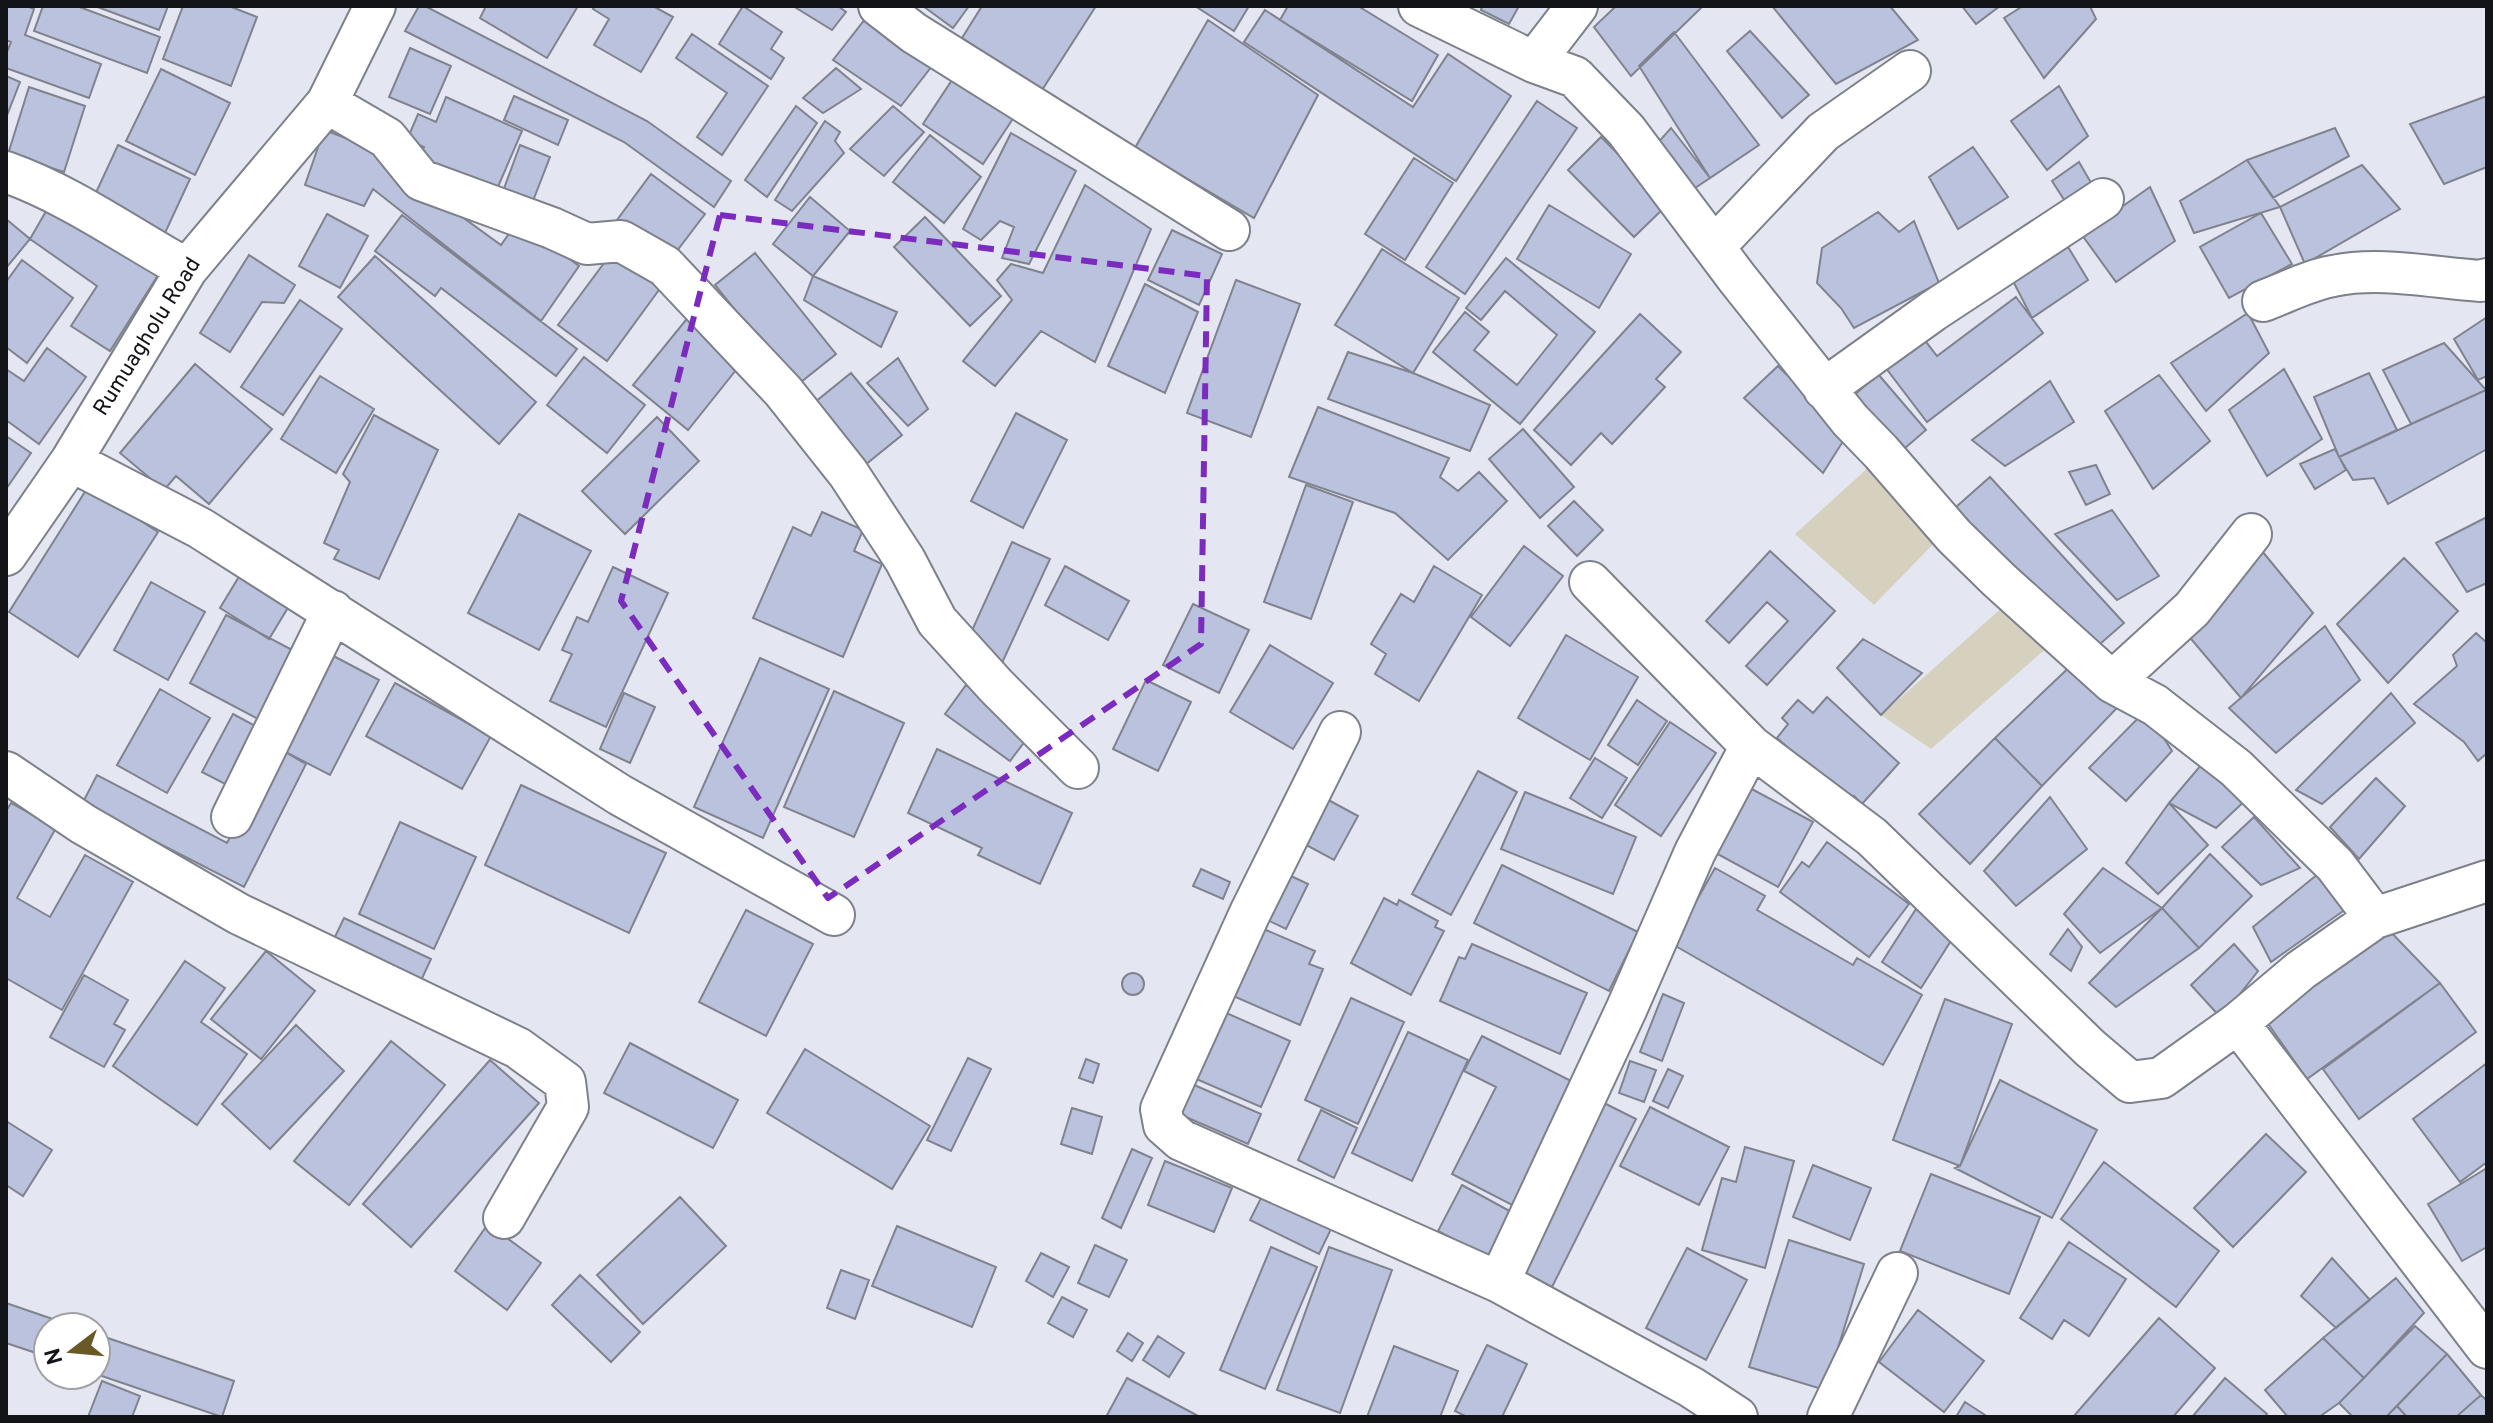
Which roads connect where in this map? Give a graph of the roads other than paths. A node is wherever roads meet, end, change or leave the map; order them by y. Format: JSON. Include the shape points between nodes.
{"nodes":[{"id":1,"x":375,"y":6,"type":"edge"},
{"id":2,"x":879,"y":6,"type":"edge"},
{"id":3,"x":1419,"y":6,"type":"edge"},
{"id":4,"x":1577,"y":6,"type":"edge"},
{"id":5,"x":1534,"y":62,"type":"junction"},
{"id":6,"x":1910,"y":71,"type":"dead end"},
{"id":7,"x":327,"y":103,"type":"junction"},
{"id":8,"x":6,"y":172,"type":"edge"},
{"id":9,"x":2103,"y":199,"type":"dead end"},
{"id":10,"x":1229,"y":230,"type":"dead end"},
{"id":11,"x":1714,"y":247,"type":"junction"},
{"id":12,"x":187,"y":269,"type":"junction"},
{"id":13,"x":2487,"y":279,"type":"edge"},
{"id":14,"x":2263,"y":301,"type":"dead end"},
{"id":15,"x":1824,"y":389,"type":"junction"},
{"id":16,"x":71,"y":461,"type":"junction"},
{"id":17,"x":2251,"y":534,"type":"dead end"},
{"id":18,"x":6,"y":555,"type":"edge"},
{"id":19,"x":1590,"y":582,"type":"dead end"},
{"id":20,"x":333,"y":611,"type":"junction"},
{"id":21,"x":2112,"y":682,"type":"junction"},
{"id":22,"x":1340,"y":732,"type":"dead end"},
{"id":23,"x":1751,"y":746,"type":"junction"},
{"id":24,"x":1078,"y":768,"type":"dead end"},
{"id":25,"x":6,"y":772,"type":"edge"},
{"id":26,"x":232,"y":817,"type":"dead end"},
{"id":27,"x":2487,"y":881,"type":"edge"},
{"id":28,"x":834,"y":915,"type":"dead end"},
{"id":29,"x":2375,"y":918,"type":"junction"},
{"id":30,"x":2238,"y":1023,"type":"junction"},
{"id":31,"x":504,"y":1218,"type":"dead end"},
{"id":32,"x":1897,"y":1273,"type":"dead end"},
{"id":33,"x":1499,"y":1282,"type":"junction"},
{"id":34,"x":2487,"y":1348,"type":"edge"},
{"id":35,"x":1737,"y":1417,"type":"edge"},
{"id":36,"x":1828,"y":1417,"type":"edge"}],
"edges":[{"from":1,"to":7,"type":"street","name":"Rumuagholu Road"},
{"from":2,"to":10,"type":"street"},
{"from":3,"to":5,"type":"street"},
{"from":4,"to":5,"type":"street"},
{"from":5,"to":11,"type":"street","via":[[1575,77],[1626,130]]},
{"from":6,"to":11,"type":"street","via":[[1823,132]]},
{"from":7,"to":12,"type":"street","name":"Rumuagholu Road"},
{"from":7,"to":24,"type":"street","via":[[387,138],[421,180],[587,244],[621,241],[665,266],[783,391],[848,473],[905,560],[937,621]]},
{"from":8,"to":12,"type":"street","via":[[71,199]]},
{"from":9,"to":15,"type":"street"},
{"from":11,"to":15,"type":"street"},
{"from":12,"to":16,"type":"street","name":"Rumuagholu Road"},
{"from":13,"to":14,"type":"street","via":[[2390,273],[2332,276]]},
{"from":15,"to":21,"type":"street","via":[[1954,536]]},
{"from":16,"to":18,"type":"street","name":"Rumuagholu Road"},
{"from":16,"to":20,"type":"street","via":[[200,528]]},
{"from":17,"to":21,"type":"street","via":[[2192,609]]},
{"from":19,"to":23,"type":"street"},
{"from":20,"to":26,"type":"street"},
{"from":20,"to":28,"type":"street","via":[[620,795]]},
{"from":21,"to":29,"type":"street","via":[[2155,705],[2236,768],[2335,865]]},
{"from":22,"to":33,"type":"street","via":[[1161,1109],[1164,1125],[1181,1140]]},
{"from":23,"to":30,"type":"street","via":[[1872,837],[2130,1082],[2161,1078]]},
{"from":23,"to":33,"type":"street","via":[[1695,852]]},
{"from":25,"to":31,"type":"street","via":[[83,824],[239,914],[518,1048],[565,1082],[568,1107]]},
{"from":27,"to":29,"type":"street"},
{"from":29,"to":30,"type":"street"},
{"from":30,"to":34,"type":"street"},
{"from":32,"to":36,"type":"street"},
{"from":33,"to":35,"type":"street"}]}
